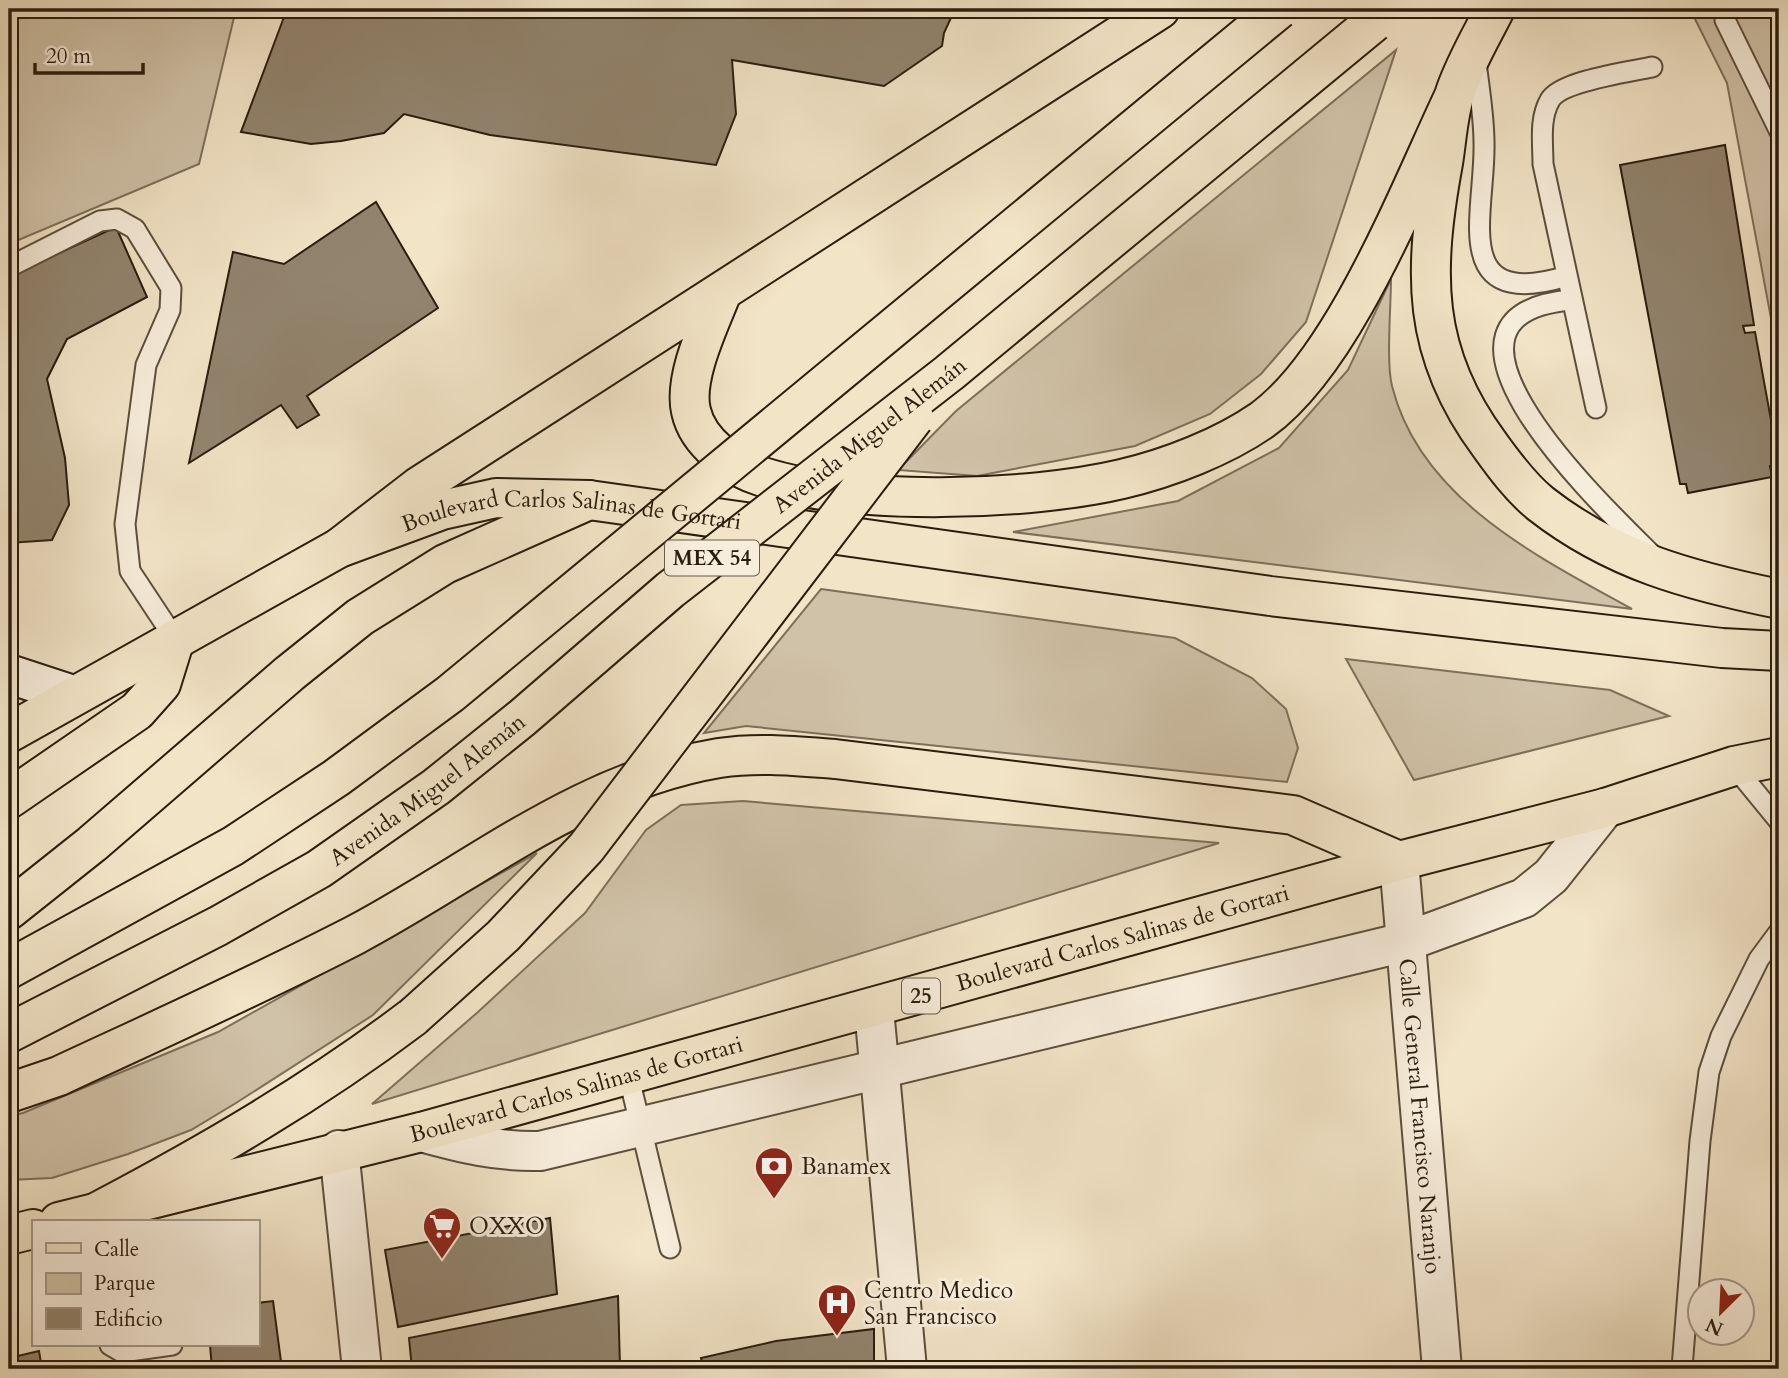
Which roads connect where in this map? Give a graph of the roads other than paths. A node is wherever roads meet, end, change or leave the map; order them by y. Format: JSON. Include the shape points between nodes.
{"nodes":[{"id":1,"x":1160,"y":9,"type":"edge"},
{"id":2,"x":1279,"y":9,"type":"edge"},
{"id":3,"x":1495,"y":9,"type":"edge"},
{"id":4,"x":1382,"y":15,"type":"edge"},
{"id":5,"x":1725,"y":20,"type":"dead end"},
{"id":6,"x":1474,"y":50,"type":"junction"},
{"id":7,"x":1651,"y":67,"type":"dead end"},
{"id":8,"x":1456,"y":92,"type":"junction"},
{"id":9,"x":1779,"y":130,"type":"edge"},
{"id":10,"x":9,"y":267,"type":"edge"},
{"id":11,"x":1567,"y":276,"type":"junction"},
{"id":12,"x":722,"y":292,"type":"junction"},
{"id":13,"x":1573,"y":300,"type":"junction"},
{"id":14,"x":949,"y":373,"type":"junction"},
{"id":15,"x":1596,"y":408,"type":"dead end"},
{"id":16,"x":589,"y":500,"type":"junction"},
{"id":17,"x":340,"y":548,"type":"junction"},
{"id":18,"x":1671,"y":573,"type":"junction"},
{"id":19,"x":1779,"y":599,"type":"edge"},
{"id":20,"x":175,"y":639,"type":"junction"},
{"id":21,"x":1779,"y":651,"type":"edge"},
{"id":22,"x":9,"y":674,"type":"edge"},
{"id":23,"x":74,"y":695,"type":"junction"},
{"id":24,"x":9,"y":733,"type":"edge"},
{"id":25,"x":1779,"y":757,"type":"edge"},
{"id":26,"x":1734,"y":766,"type":"junction"},
{"id":27,"x":9,"y":799,"type":"edge"},
{"id":28,"x":1605,"y":808,"type":"junction"},
{"id":29,"x":1779,"y":821,"type":"edge"},
{"id":30,"x":1399,"y":861,"type":"junction"},
{"id":31,"x":9,"y":910,"type":"edge"},
{"id":32,"x":1779,"y":932,"type":"edge"},
{"id":33,"x":1405,"y":942,"type":"junction"},
{"id":34,"x":9,"y":969,"type":"edge"},
{"id":35,"x":874,"y":1009,"type":"junction"},
{"id":36,"x":9,"y":1033,"type":"edge"},
{"id":37,"x":880,"y":1071,"type":"junction"},
{"id":38,"x":628,"y":1074,"type":"junction"},
{"id":39,"x":9,"y":1093,"type":"edge"},
{"id":40,"x":641,"y":1128,"type":"junction"},
{"id":41,"x":421,"y":1132,"type":"junction"},
{"id":42,"x":339,"y":1150,"type":"junction"},
{"id":43,"x":77,"y":1218,"type":"edge"},
{"id":44,"x":9,"y":1220,"type":"edge"},
{"id":45,"x":32,"y":1227,"type":"edge"},
{"id":46,"x":32,"y":1227,"type":"edge"},
{"id":47,"x":9,"y":1235,"type":"edge"},
{"id":48,"x":670,"y":1248,"type":"dead end"},
{"id":49,"x":112,"y":1346,"type":"edge"},
{"id":50,"x":165,"y":1346,"type":"edge"},
{"id":51,"x":1682,"y":1368,"type":"edge"},
{"id":52,"x":362,"y":1369,"type":"edge"},
{"id":53,"x":907,"y":1369,"type":"edge"},
{"id":54,"x":1442,"y":1369,"type":"edge"}],
"edges":[{"from":1,"to":12,"type":"main road"},
{"from":2,"to":34,"type":"main road","number":"MEX 54","bridge":true,"via":[[450,694],[233,846]]},
{"from":3,"to":6,"type":"main road"},
{"from":4,"to":14,"type":"main road","name":"Avenida Miguel Alemán","number":"MEX 54","bridge":true},
{"from":5,"to":9,"type":"lane"},
{"from":6,"to":8,"type":"main road"},
{"from":6,"to":11,"type":"lane","via":[[1484,143],[1478,226],[1483,258],[1493,271],[1514,282],[1542,284]]},
{"from":7,"to":11,"type":"lane","via":[[1568,86],[1551,97],[1546,109],[1543,164]]},
{"from":8,"to":12,"type":"main road","via":[[1342,322],[1287,399],[1261,421],[1222,441],[1121,479],[1024,492],[932,496],[801,485],[738,467],[712,447],[691,411],[697,359]]},
{"from":8,"to":18,"type":"main road","via":[[1434,209],[1430,268],[1434,330],[1447,373],[1466,413],[1539,503],[1586,534]]},
{"from":10,"to":20,"type":"lane","via":[[100,221],[117,219],[135,229],[172,288],[170,310],[146,366],[125,524],[130,571]]},
{"from":11,"to":13,"type":"lane"},
{"from":12,"to":17,"type":"main road","via":[[418,487]]},
{"from":13,"to":15,"type":"lane"},
{"from":13,"to":18,"type":"lane","via":[[1532,307],[1509,325],[1503,360],[1509,379],[1534,423],[1589,490]]},
{"from":14,"to":36,"type":"main road","name":"Avenida Miguel Alemán","number":"MEX 54","bridge":true,"via":[[670,590],[522,718],[319,869]]},
{"from":14,"to":43,"type":"main road","bridge":true,"via":[[586,848],[503,936],[413,1017],[349,1066],[239,1135]]},
{"from":16,"to":17,"type":"main road","name":"Boulevard Carlos Salinas de Gortari","via":[[496,498],[442,510]]},
{"from":16,"to":21,"type":"main road","name":"Boulevard Carlos Salinas de Gortari","via":[[1270,596]]},
{"from":16,"to":31,"type":"main road","via":[[445,564],[404,588],[328,642],[103,836]]},
{"from":17,"to":20,"type":"main road","name":"Boulevard Carlos Salinas de Gortari"},
{"from":18,"to":19,"type":"main road"},
{"from":20,"to":23,"type":"main road","name":"Boulevard Carlos Salinas de Gortari"},
{"from":20,"to":27,"type":"main road","via":[[161,684],[145,703]]},
{"from":22,"to":23,"type":"street"},
{"from":23,"to":24,"type":"main road","name":"Boulevard Carlos Salinas de Gortari"},
{"from":25,"to":26,"type":"main road","name":"Boulevard Carlos Salinas de Gortari","number":"25"},
{"from":26,"to":28,"type":"main road","name":"Boulevard Carlos Salinas de Gortari","number":"25"},
{"from":26,"to":29,"type":"lane"},
{"from":28,"to":30,"type":"main road","name":"Boulevard Carlos Salinas de Gortari","number":"25"},
{"from":28,"to":33,"type":"street","via":[[1551,876],[1524,898]]},
{"from":30,"to":33,"type":"street","name":"Calle General Francisco Naranjo"},
{"from":30,"to":35,"type":"main road","name":"Boulevard Carlos Salinas de Gortari","number":"25"},
{"from":30,"to":39,"type":"main road","via":[[1293,815],[915,768],[764,754],[719,758],[671,769],[597,796],[514,839],[356,934],[81,1066]]},
{"from":32,"to":51,"type":"lane","via":[[1768,943],[1720,1036],[1709,1072]]},
{"from":33,"to":37,"type":"street"},
{"from":33,"to":54,"type":"street","name":"Calle General Francisco Naranjo"},
{"from":35,"to":37,"type":"street"},
{"from":35,"to":38,"type":"main road","name":"Boulevard Carlos Salinas de Gortari","number":"25"},
{"from":37,"to":40,"type":"street"},
{"from":37,"to":53,"type":"street"},
{"from":38,"to":40,"type":"lane"},
{"from":38,"to":41,"type":"main road","name":"Boulevard Carlos Salinas de Gortari","number":"25"},
{"from":40,"to":41,"type":"street","via":[[540,1151],[462,1144]]},
{"from":40,"to":48,"type":"lane"},
{"from":41,"to":42,"type":"main road","name":"Boulevard Carlos Salinas de Gortari","number":"25"},
{"from":42,"to":43,"type":"main road","name":"Boulevard Carlos Salinas de Gortari","number":"25"},
{"from":42,"to":52,"type":"street"},
{"from":44,"to":45,"type":"main road"},
{"from":46,"to":47,"type":"main road"},
{"from":49,"to":50,"type":"lane","via":[[122,1352]]}]}
